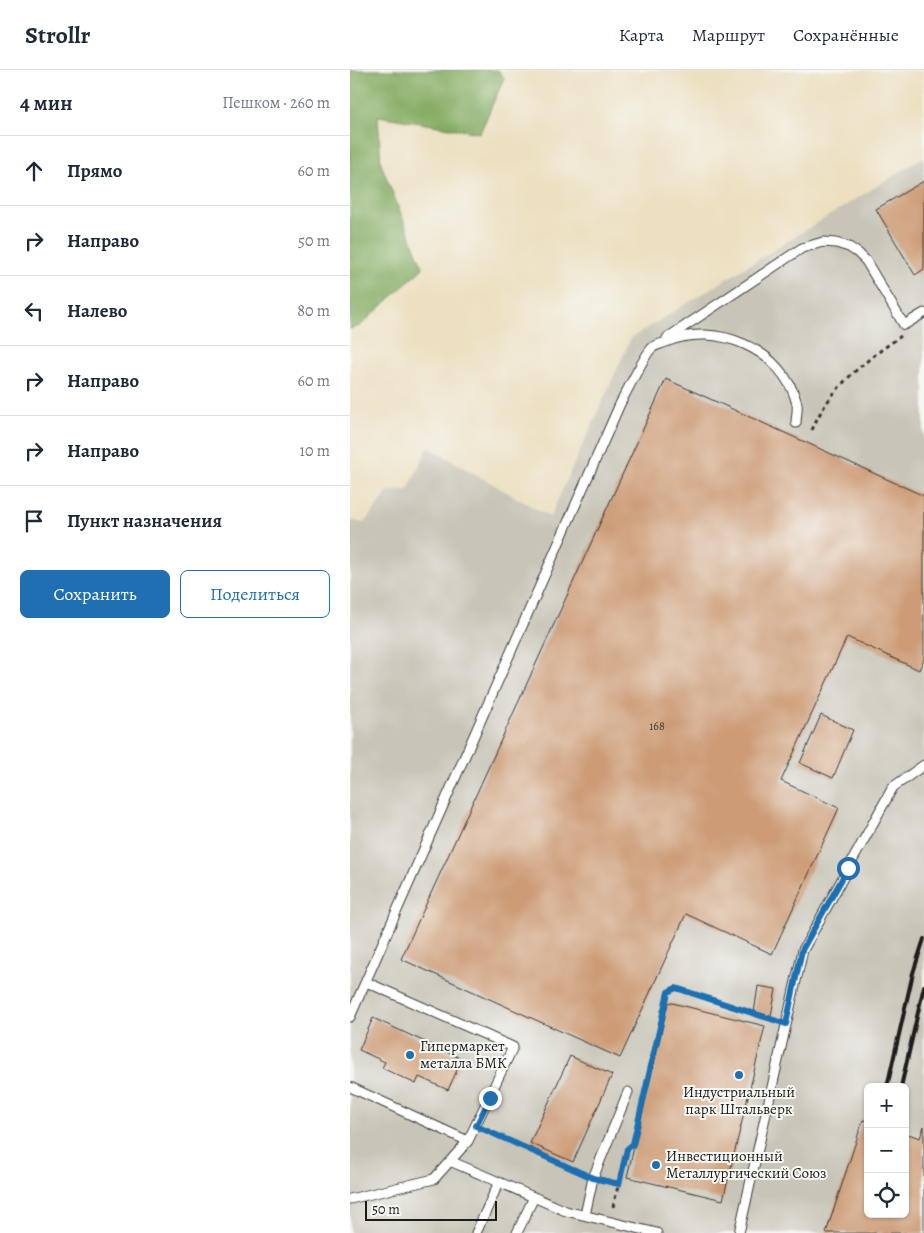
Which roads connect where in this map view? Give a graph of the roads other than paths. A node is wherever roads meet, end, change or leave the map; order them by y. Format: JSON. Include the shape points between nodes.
{"nodes":[{"id":1,"x":924,"y":313,"type":"edge"},
{"id":2,"x":651,"y":348,"type":"junction"},
{"id":3,"x":796,"y":423,"type":"dead end"},
{"id":4,"x":924,"y":766,"type":"edge"},
{"id":5,"x":366,"y":982,"type":"junction"},
{"id":6,"x":350,"y":1017,"type":"edge"},
{"id":7,"x":350,"y":1087,"type":"edge"},
{"id":8,"x":628,"y":1092,"type":"dead end"},
{"id":9,"x":468,"y":1141,"type":"junction"},
{"id":10,"x":450,"y":1161,"type":"junction"},
{"id":11,"x":499,"y":1182,"type":"junction"},
{"id":12,"x":534,"y":1197,"type":"junction"},
{"id":13,"x":350,"y":1199,"type":"edge"},
{"id":14,"x":585,"y":1216,"type":"junction"},
{"id":15,"x":476,"y":1233,"type":"edge"},
{"id":16,"x":518,"y":1233,"type":"edge"},
{"id":17,"x":657,"y":1233,"type":"edge"},
{"id":18,"x":739,"y":1233,"type":"edge"}],
"edges":[{"from":1,"to":2,"type":"lane","via":[[904,325],[866,261],[849,247],[823,242],[802,248]]},
{"from":2,"to":3,"type":"lane","via":[[676,338],[703,334],[733,339],[760,353],[780,372],[797,406]]},
{"from":2,"to":5,"type":"lane","via":[[620,404]]},
{"from":4,"to":18,"type":"lane","via":[[893,787],[802,950]]},
{"from":5,"to":6,"type":"lane"},
{"from":5,"to":9,"type":"lane","via":[[512,1047]]},
{"from":7,"to":9,"type":"lane"},
{"from":8,"to":14,"type":"lane","via":[[593,1178]]},
{"from":9,"to":10,"type":"lane"},
{"from":10,"to":11,"type":"lane"},
{"from":10,"to":13,"type":"lane","via":[[434,1179]]},
{"from":11,"to":12,"type":"lane"},
{"from":11,"to":15,"type":"lane"},
{"from":12,"to":14,"type":"lane"},
{"from":12,"to":16,"type":"lane"},
{"from":14,"to":17,"type":"lane"}]}
